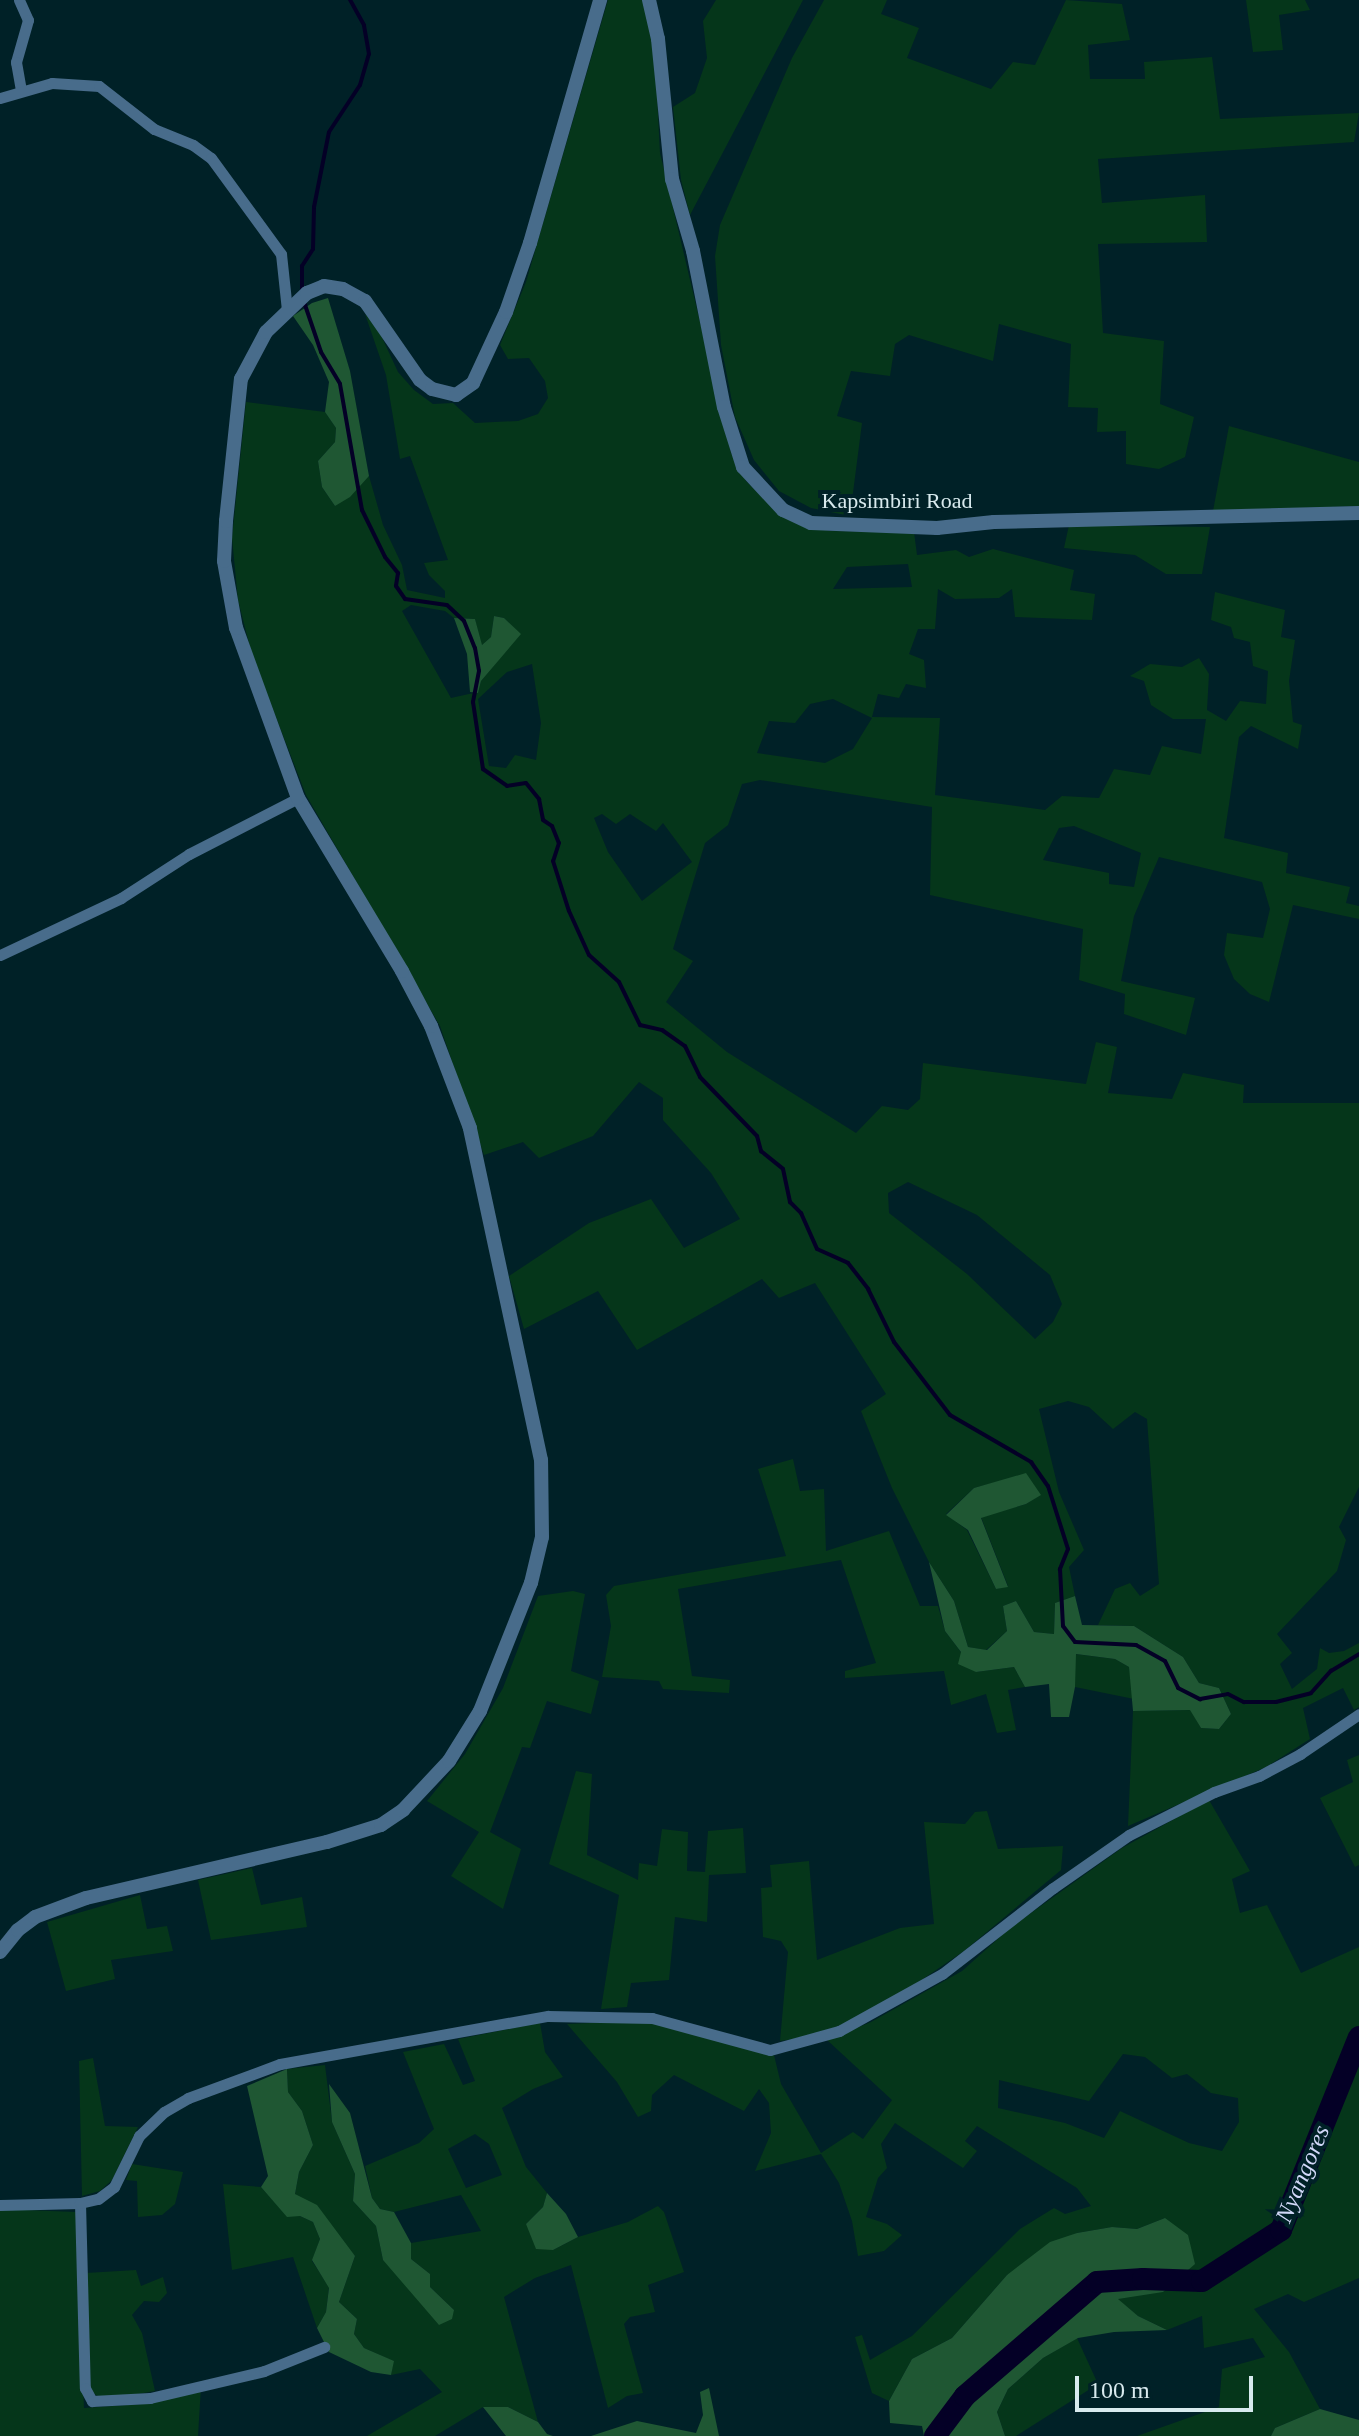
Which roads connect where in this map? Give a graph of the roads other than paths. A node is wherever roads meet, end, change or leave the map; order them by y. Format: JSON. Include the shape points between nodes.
{"nodes":[{"id":1,"x":19,"y":0,"type":"edge"},
{"id":2,"x":600,"y":0,"type":"edge"},
{"id":3,"x":649,"y":0,"type":"edge"},
{"id":4,"x":21,"y":89,"type":"junction"},
{"id":5,"x":0,"y":98,"type":"edge"},
{"id":6,"x":297,"y":302,"type":"junction"},
{"id":7,"x":1359,"y":513,"type":"edge"},
{"id":8,"x":298,"y":798,"type":"junction"},
{"id":9,"x":0,"y":955,"type":"edge"},
{"id":10,"x":1359,"y":1714,"type":"edge"},
{"id":11,"x":0,"y":1952,"type":"edge"},
{"id":12,"x":80,"y":2203,"type":"junction"},
{"id":13,"x":0,"y":2205,"type":"edge"},
{"id":14,"x":324,"y":2347,"type":"dead end"}],
"edges":[{"from":1,"to":4,"type":"street","via":[[28,20],[16,62]]},
{"from":2,"to":6,"type":"street","via":[[506,312],[464,392],[446,395],[420,380],[375,311],[354,293],[324,286]]},
{"from":3,"to":7,"type":"street","name":"Kapsimbiri Road","via":[[672,179],[693,251],[724,407],[743,467],[783,510],[811,523],[937,528]]},
{"from":4,"to":5,"type":"street"},
{"from":4,"to":6,"type":"street","via":[[52,83],[99,86],[154,129],[211,158],[281,254]]},
{"from":6,"to":8,"type":"street","via":[[266,332],[241,379],[224,561],[236,628]]},
{"from":8,"to":9,"type":"street","via":[[177,861],[121,898]]},
{"from":8,"to":11,"type":"street","via":[[424,1012],[470,1128],[541,1460],[542,1537],[531,1583],[480,1711],[449,1761],[403,1810],[381,1825],[327,1842],[86,1898],[35,1917]]},
{"from":10,"to":12,"type":"street","via":[[1259,1776],[1214,1792],[1129,1835],[942,1974],[839,2031],[770,2050],[652,2018],[548,2016],[280,2064],[164,2112],[139,2136],[114,2187],[98,2199]]},
{"from":12,"to":13,"type":"street"},
{"from":12,"to":14,"type":"street","via":[[85,2388],[92,2401],[150,2398],[264,2371]]}]}
